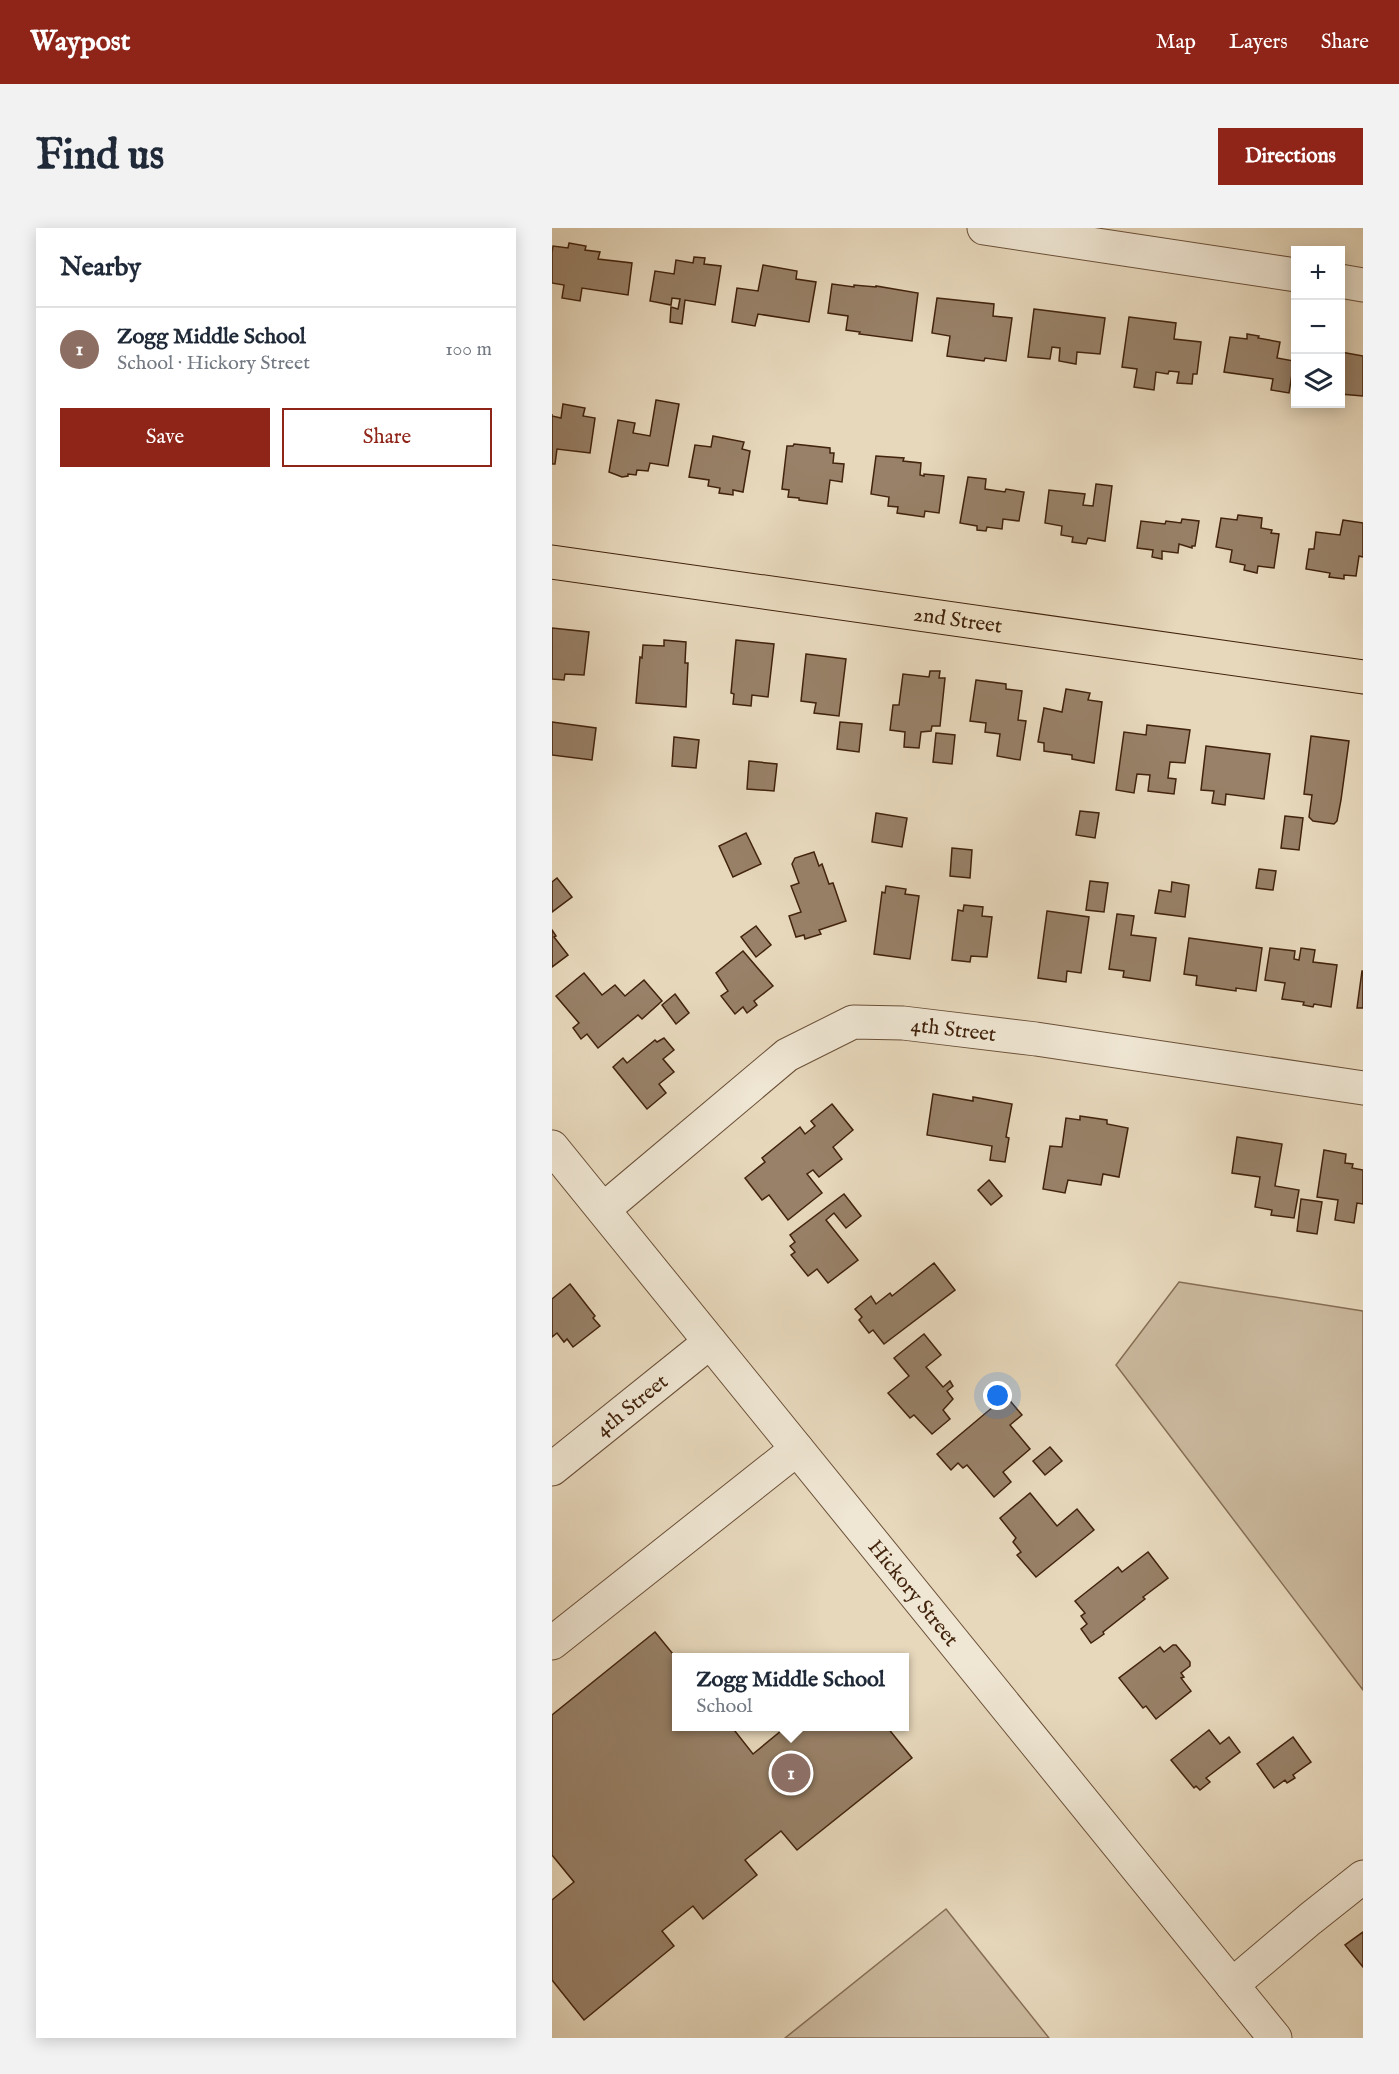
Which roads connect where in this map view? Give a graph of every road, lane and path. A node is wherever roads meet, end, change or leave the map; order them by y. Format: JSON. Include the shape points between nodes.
{"nodes":[{"id":1,"x":984,"y":228,"type":"edge"},
{"id":2,"x":1291,"y":274,"type":"edge"},
{"id":3,"x":1345,"y":282,"type":"edge"},
{"id":4,"x":1363,"y":285,"type":"edge"},
{"id":5,"x":552,"y":562,"type":"edge"},
{"id":6,"x":1363,"y":677,"type":"edge"},
{"id":7,"x":1363,"y":1088,"type":"edge"},
{"id":8,"x":552,"y":1147,"type":"edge"},
{"id":9,"x":604,"y":1209,"type":"junction"},
{"id":10,"x":710,"y":1342,"type":"junction"},
{"id":11,"x":797,"y":1449,"type":"junction"},
{"id":12,"x":552,"y":1469,"type":"edge"},
{"id":13,"x":552,"y":1643,"type":"edge"},
{"id":14,"x":1363,"y":1877,"type":"edge"},
{"id":15,"x":1232,"y":1985,"type":"junction"},
{"id":16,"x":1275,"y":2038,"type":"edge"}],
"edges":[{"from":1,"to":2,"type":"street"},
{"from":3,"to":4,"type":"street"},
{"from":5,"to":6,"type":"main road","name":"2nd Street"},
{"from":7,"to":9,"type":"street","name":"4th Street","via":[[1036,1039],[903,1023],[853,1022],[787,1055]]},
{"from":8,"to":9,"type":"street","name":"Hickory Street"},
{"from":9,"to":10,"type":"street","name":"Hickory Street"},
{"from":10,"to":11,"type":"street","name":"Hickory Street"},
{"from":10,"to":12,"type":"street","name":"4th Street"},
{"from":11,"to":13,"type":"street"},
{"from":11,"to":15,"type":"street","name":"Hickory Street"},
{"from":14,"to":15,"type":"street"},
{"from":15,"to":16,"type":"street","name":"Hickory Street"}]}
